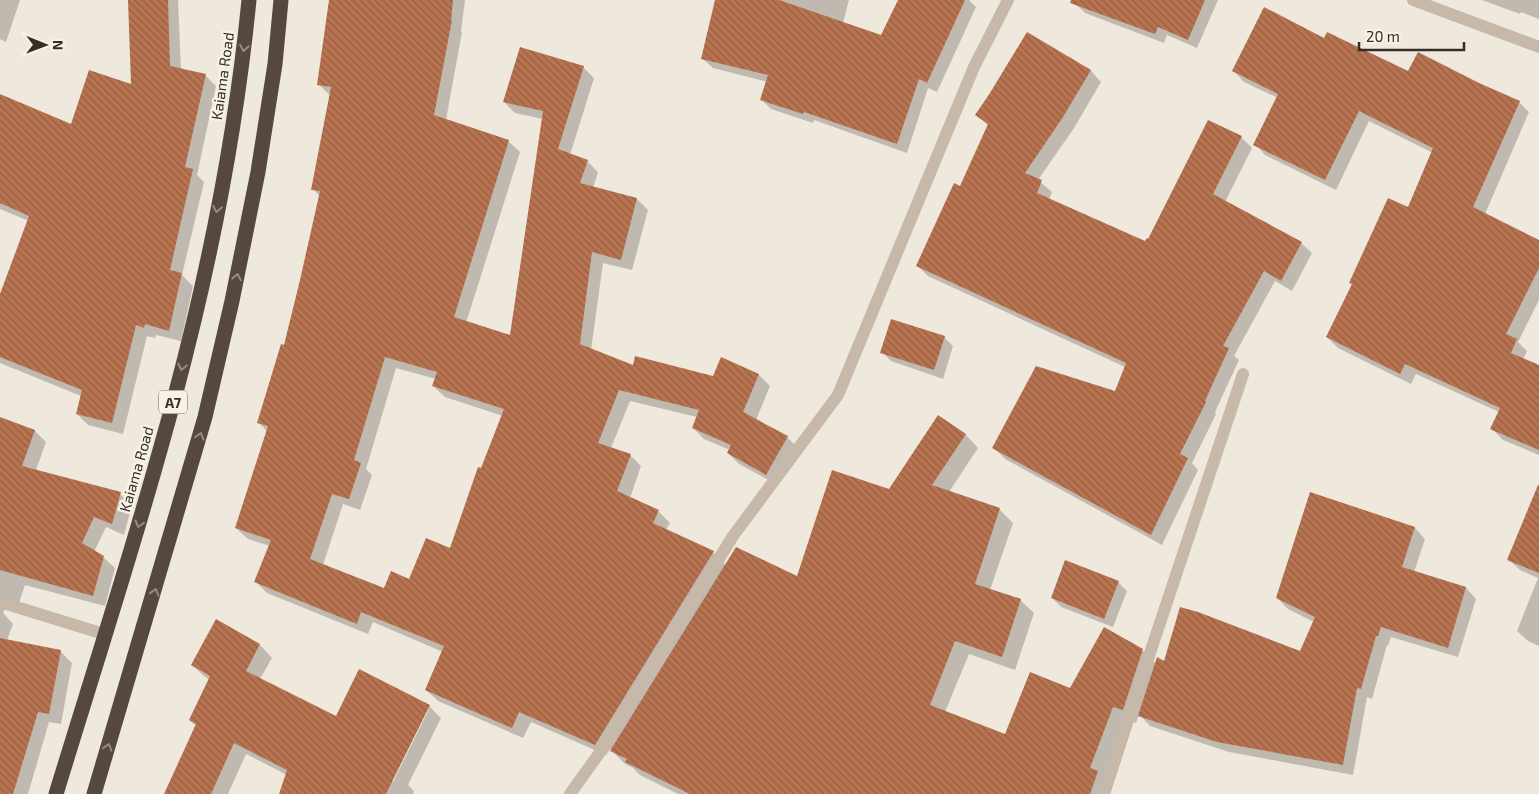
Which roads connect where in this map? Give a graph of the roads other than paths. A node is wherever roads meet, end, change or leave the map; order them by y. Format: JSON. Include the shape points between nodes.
{"nodes":[{"id":1,"x":249,"y":0,"type":"edge"},
{"id":2,"x":281,"y":0,"type":"edge"},
{"id":3,"x":1008,"y":0,"type":"edge"},
{"id":4,"x":1413,"y":0,"type":"edge"},
{"id":5,"x":1539,"y":47,"type":"edge"},
{"id":6,"x":1243,"y":374,"type":"dead end"},
{"id":7,"x":0,"y":602,"type":"edge"},
{"id":8,"x":104,"y":634,"type":"junction"},
{"id":9,"x":56,"y":794,"type":"edge"},
{"id":10,"x":94,"y":794,"type":"edge"},
{"id":11,"x":570,"y":794,"type":"edge"},
{"id":12,"x":1104,"y":794,"type":"edge"}],
"edges":[{"from":1,"to":8,"type":"highway","name":"Kaiama Road","number":"A7","one_way":true,"via":[[228,150],[206,265],[142,516]]},
{"from":10,"to":2,"type":"highway","number":"A7","one_way":true,"via":[[206,417],[258,172],[275,64]]},
{"from":3,"to":11,"type":"street","via":[[974,67],[838,395],[733,536],[598,755]]},
{"from":4,"to":5,"type":"street"},
{"from":6,"to":12,"type":"street"},
{"from":7,"to":8,"type":"street"},
{"from":8,"to":9,"type":"highway","name":"Kaiama Road","number":"A7"}]}
